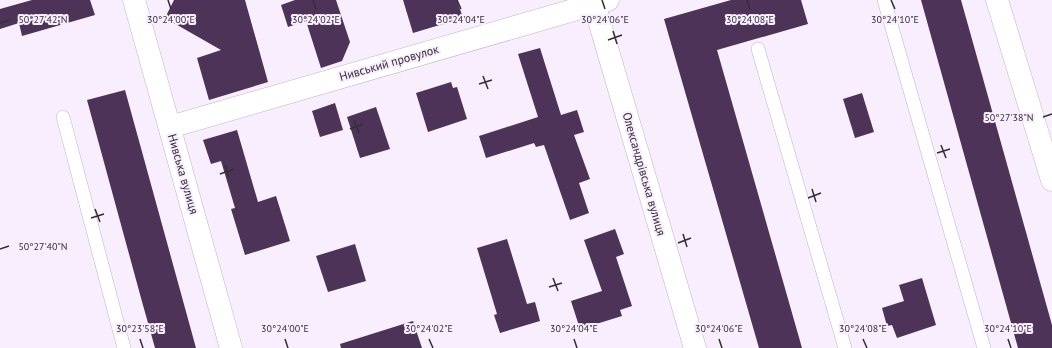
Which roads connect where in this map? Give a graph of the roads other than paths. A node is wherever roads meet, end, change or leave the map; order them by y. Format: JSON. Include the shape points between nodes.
{"nodes":[{"id":1,"x":134,"y":0,"type":"edge"},
{"id":2,"x":884,"y":0,"type":"edge"},
{"id":3,"x":997,"y":0,"type":"edge"},
{"id":4,"x":598,"y":1,"type":"edge"},
{"id":5,"x":758,"y":49,"type":"dead end"},
{"id":6,"x":62,"y":117,"type":"dead end"},
{"id":7,"x":170,"y":127,"type":"junction"},
{"id":8,"x":1052,"y":180,"type":"edge"},
{"id":9,"x":124,"y":348,"type":"edge"},
{"id":10,"x":231,"y":348,"type":"edge"},
{"id":11,"x":695,"y":348,"type":"edge"},
{"id":12,"x":845,"y":348,"type":"edge"},
{"id":13,"x":984,"y":348,"type":"edge"}],
"edges":[{"from":1,"to":7,"type":"street","name":"Нивська вулиця"},
{"from":2,"to":13,"type":"lane"},
{"from":3,"to":8,"type":"street"},
{"from":4,"to":7,"type":"street","name":"Нивський провулок"},
{"from":4,"to":11,"type":"street","name":"Олександрівська вулиця"},
{"from":5,"to":12,"type":"lane"},
{"from":6,"to":9,"type":"lane"},
{"from":7,"to":10,"type":"street","name":"Нивська вулиця"}]}
